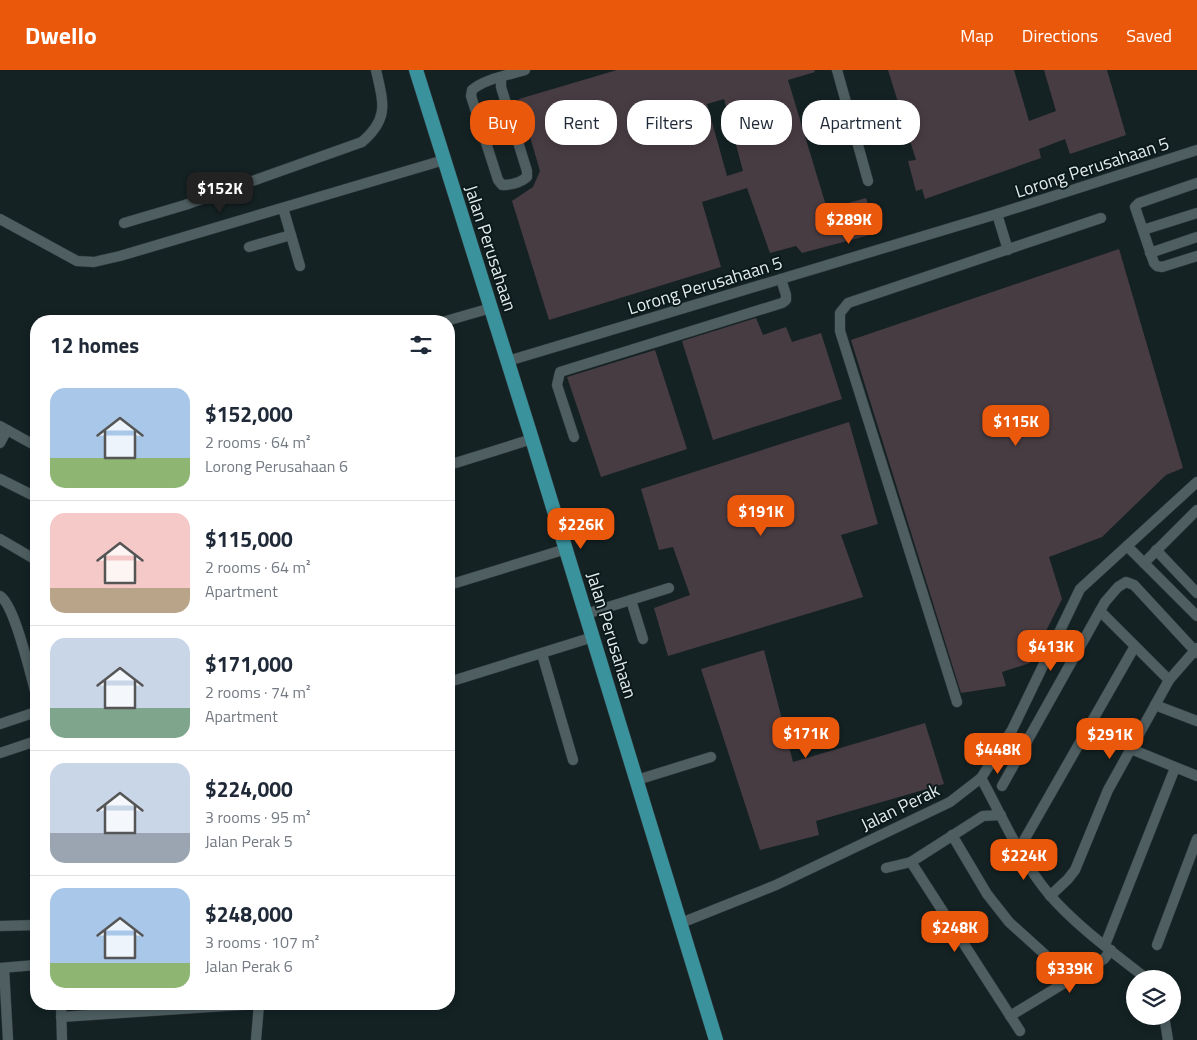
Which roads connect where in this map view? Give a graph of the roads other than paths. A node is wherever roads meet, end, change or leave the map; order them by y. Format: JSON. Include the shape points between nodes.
{"nodes":[{"id":1,"x":376,"y":70,"type":"edge"},
{"id":2,"x":416,"y":70,"type":"edge"},
{"id":3,"x":525,"y":70,"type":"edge"},
{"id":4,"x":837,"y":70,"type":"edge"},
{"id":5,"x":501,"y":78,"type":"junction"},
{"id":6,"x":1197,"y":150,"type":"edge"},
{"id":7,"x":444,"y":160,"type":"junction"},
{"id":8,"x":868,"y":181,"type":"dead end"},
{"id":9,"x":1197,"y":183,"type":"edge"},
{"id":10,"x":283,"y":208,"type":"junction"},
{"id":11,"x":1197,"y":212,"type":"edge"},
{"id":12,"x":997,"y":214,"type":"junction"},
{"id":13,"x":1101,"y":218,"type":"dead end"},
{"id":14,"x":0,"y":219,"type":"edge"},
{"id":15,"x":124,"y":223,"type":"dead end"},
{"id":16,"x":1143,"y":230,"type":"junction"},
{"id":17,"x":291,"y":235,"type":"junction"},
{"id":18,"x":1197,"y":237,"type":"edge"},
{"id":19,"x":249,"y":247,"type":"dead end"},
{"id":20,"x":1008,"y":250,"type":"junction"},
{"id":21,"x":1150,"y":253,"type":"junction"},
{"id":22,"x":1197,"y":256,"type":"edge"},
{"id":23,"x":300,"y":266,"type":"dead end"},
{"id":24,"x":782,"y":279,"type":"junction"},
{"id":25,"x":491,"y":308,"type":"junction"},
{"id":26,"x":455,"y":318,"type":"edge"},
{"id":27,"x":508,"y":361,"type":"junction"},
{"id":28,"x":4,"y":428,"type":"edge"},
{"id":29,"x":574,"y":438,"type":"dead end"},
{"id":30,"x":532,"y":439,"type":"junction"},
{"id":31,"x":0,"y":443,"type":"edge"},
{"id":32,"x":30,"y":443,"type":"edge"},
{"id":33,"x":455,"y":463,"type":"edge"},
{"id":34,"x":0,"y":479,"type":"edge"},
{"id":35,"x":1197,"y":482,"type":"edge"},
{"id":36,"x":30,"y":494,"type":"edge"},
{"id":37,"x":1197,"y":510,"type":"edge"},
{"id":38,"x":0,"y":539,"type":"edge"},
{"id":39,"x":1127,"y":546,"type":"junction"},
{"id":40,"x":566,"y":549,"type":"junction"},
{"id":41,"x":1156,"y":550,"type":"junction"},
{"id":42,"x":30,"y":556,"type":"edge"},
{"id":43,"x":1144,"y":563,"type":"junction"},
{"id":44,"x":455,"y":583,"type":"edge"},
{"id":45,"x":669,"y":588,"type":"dead end"},
{"id":46,"x":1197,"y":593,"type":"edge"},
{"id":47,"x":2,"y":600,"type":"edge"},
{"id":48,"x":631,"y":600,"type":"junction"},
{"id":49,"x":1100,"y":611,"type":"junction"},
{"id":50,"x":586,"y":614,"type":"junction"},
{"id":51,"x":1197,"y":616,"type":"edge"},
{"id":52,"x":593,"y":637,"type":"junction"},
{"id":53,"x":643,"y":639,"type":"dead end"},
{"id":54,"x":1135,"y":646,"type":"junction"},
{"id":55,"x":1196,"y":650,"type":"edge"},
{"id":56,"x":542,"y":654,"type":"junction"},
{"id":57,"x":30,"y":674,"type":"edge"},
{"id":58,"x":455,"y":680,"type":"edge"},
{"id":59,"x":1169,"y":680,"type":"junction"},
{"id":60,"x":957,"y":702,"type":"dead end"},
{"id":61,"x":1155,"y":705,"type":"junction"},
{"id":62,"x":30,"y":714,"type":"edge"},
{"id":63,"x":1197,"y":721,"type":"edge"},
{"id":64,"x":0,"y":724,"type":"edge"},
{"id":65,"x":30,"y":743,"type":"edge"},
{"id":66,"x":1131,"y":748,"type":"junction"},
{"id":67,"x":0,"y":753,"type":"edge"},
{"id":68,"x":711,"y":757,"type":"dead end"},
{"id":69,"x":573,"y":760,"type":"dead end"},
{"id":70,"x":1175,"y":768,"type":"junction"},
{"id":71,"x":1197,"y":776,"type":"edge"},
{"id":72,"x":981,"y":778,"type":"junction"},
{"id":73,"x":637,"y":780,"type":"junction"},
{"id":74,"x":1002,"y":786,"type":"dead end"},
{"id":75,"x":1001,"y":815,"type":"junction"},
{"id":76,"x":952,"y":835,"type":"junction"},
{"id":77,"x":1197,"y":839,"type":"edge"},
{"id":78,"x":1019,"y":849,"type":"junction"},
{"id":79,"x":911,"y":862,"type":"junction"},
{"id":80,"x":886,"y":868,"type":"dead end"},
{"id":81,"x":1050,"y":896,"type":"junction"},
{"id":82,"x":681,"y":923,"type":"junction"},
{"id":83,"x":30,"y":925,"type":"edge"},
{"id":84,"x":0,"y":926,"type":"edge"},
{"id":85,"x":1157,"y":945,"type":"dead end"},
{"id":86,"x":1108,"y":947,"type":"junction"},
{"id":87,"x":30,"y":966,"type":"edge"},
{"id":88,"x":2,"y":968,"type":"edge"},
{"id":89,"x":1136,"y":970,"type":"edge"},
{"id":90,"x":1072,"y":979,"type":"junction"},
{"id":91,"x":60,"y":1010,"type":"edge"},
{"id":92,"x":165,"y":1010,"type":"edge"},
{"id":93,"x":258,"y":1010,"type":"edge"},
{"id":94,"x":1010,"y":1016,"type":"junction"},
{"id":95,"x":61,"y":1017,"type":"junction"},
{"id":96,"x":1166,"y":1025,"type":"edge"},
{"id":97,"x":1020,"y":1031,"type":"dead end"},
{"id":98,"x":8,"y":1040,"type":"edge"},
{"id":99,"x":62,"y":1040,"type":"edge"},
{"id":100,"x":256,"y":1040,"type":"edge"},
{"id":101,"x":716,"y":1040,"type":"edge"},
{"id":102,"x":1168,"y":1040,"type":"edge"}],
"edges":[{"from":1,"to":15,"type":"street","via":[[382,115],[375,131],[362,142],[185,205]]},
{"from":2,"to":7,"type":"main road","name":"Jalan Perusahaan"},
{"from":3,"to":5,"type":"street"},
{"from":4,"to":8,"type":"street"},
{"from":5,"to":5,"type":"street","via":[[527,171],[527,177],[522,181],[508,185],[502,185],[498,180],[471,96],[476,86]]},
{"from":6,"to":12,"type":"street","name":"Lorong Perusahaan 5"},
{"from":7,"to":10,"type":"street"},
{"from":7,"to":25,"type":"main road","name":"Jalan Perusahaan"},
{"from":9,"to":16,"type":"street","via":[[1136,204]]},
{"from":10,"to":14,"type":"street","via":[[94,262],[77,261]]},
{"from":10,"to":17,"type":"street"},
{"from":11,"to":16,"type":"street"},
{"from":12,"to":20,"type":"street"},
{"from":12,"to":24,"type":"street","name":"Lorong Perusahaan 5"},
{"from":13,"to":20,"type":"street"},
{"from":16,"to":21,"type":"street"},
{"from":17,"to":19,"type":"street"},
{"from":17,"to":23,"type":"street"},
{"from":18,"to":21,"type":"street"},
{"from":20,"to":60,"type":"street","via":[[848,303],[840,313],[840,331]]},
{"from":21,"to":22,"type":"street","via":[[1154,263],[1162,267]]},
{"from":24,"to":27,"type":"street","name":"Lorong Perusahaan 5"},
{"from":24,"to":29,"type":"street","via":[[786,295],[782,303],[560,372],[557,385]]},
{"from":25,"to":26,"type":"street"},
{"from":25,"to":27,"type":"main road","name":"Jalan Perusahaan"},
{"from":27,"to":30,"type":"main road","name":"Jalan Perusahaan"},
{"from":28,"to":31,"type":"street"},
{"from":28,"to":32,"type":"street"},
{"from":30,"to":33,"type":"street"},
{"from":30,"to":40,"type":"main road","name":"Jalan Perusahaan"},
{"from":34,"to":36,"type":"street"},
{"from":35,"to":39,"type":"street","name":"Jalan Perak"},
{"from":37,"to":41,"type":"street"},
{"from":38,"to":42,"type":"street"},
{"from":39,"to":43,"type":"street"},
{"from":39,"to":72,"type":"street","name":"Jalan Perak","via":[[1080,589],[1012,730]]},
{"from":40,"to":44,"type":"street"},
{"from":40,"to":50,"type":"main road","name":"Jalan Perusahaan"},
{"from":41,"to":43,"type":"street"},
{"from":41,"to":46,"type":"street"},
{"from":43,"to":51,"type":"street"},
{"from":45,"to":48,"type":"street"},
{"from":47,"to":57,"type":"street","via":[[12,612]]},
{"from":48,"to":50,"type":"street"},
{"from":48,"to":53,"type":"street"},
{"from":49,"to":54,"type":"street"},
{"from":49,"to":55,"type":"street","via":[[1118,587],[1126,582],[1134,585]]},
{"from":49,"to":74,"type":"street"},
{"from":50,"to":52,"type":"main road","name":"Jalan Perusahaan"},
{"from":52,"to":56,"type":"street"},
{"from":52,"to":73,"type":"main road","name":"Jalan Perusahaan"},
{"from":54,"to":59,"type":"street"},
{"from":54,"to":78,"type":"street"},
{"from":55,"to":59,"type":"street"},
{"from":56,"to":58,"type":"street"},
{"from":56,"to":69,"type":"street"},
{"from":59,"to":61,"type":"street"},
{"from":61,"to":63,"type":"street"},
{"from":61,"to":66,"type":"street"},
{"from":62,"to":64,"type":"street"},
{"from":65,"to":67,"type":"street"},
{"from":66,"to":70,"type":"street"},
{"from":66,"to":81,"type":"street","via":[[1108,790],[1074,870]]},
{"from":68,"to":73,"type":"street"},
{"from":70,"to":71,"type":"street"},
{"from":70,"to":86,"type":"street"},
{"from":72,"to":75,"type":"street"},
{"from":72,"to":82,"type":"street","name":"Jalan Perak","via":[[950,802],[776,885]]},
{"from":73,"to":82,"type":"main road","name":"Jalan Perusahaan"},
{"from":75,"to":76,"type":"street","via":[[983,816]]},
{"from":75,"to":78,"type":"street"},
{"from":76,"to":79,"type":"street"},
{"from":76,"to":90,"type":"street","via":[[987,894],[1009,922]]},
{"from":77,"to":85,"type":"street"},
{"from":78,"to":81,"type":"street"},
{"from":79,"to":80,"type":"street"},
{"from":79,"to":94,"type":"street"},
{"from":81,"to":86,"type":"street"},
{"from":82,"to":101,"type":"main road","name":"Jalan Perusahaan"},
{"from":83,"to":84,"type":"street"},
{"from":86,"to":89,"type":"street"},
{"from":86,"to":90,"type":"street","via":[[1104,959]]},
{"from":87,"to":88,"type":"street"},
{"from":88,"to":98,"type":"street"},
{"from":90,"to":94,"type":"street"},
{"from":91,"to":95,"type":"street"},
{"from":92,"to":95,"type":"street"},
{"from":93,"to":100,"type":"street"},
{"from":94,"to":97,"type":"street"},
{"from":95,"to":99,"type":"street"},
{"from":96,"to":102,"type":"street"}]}
